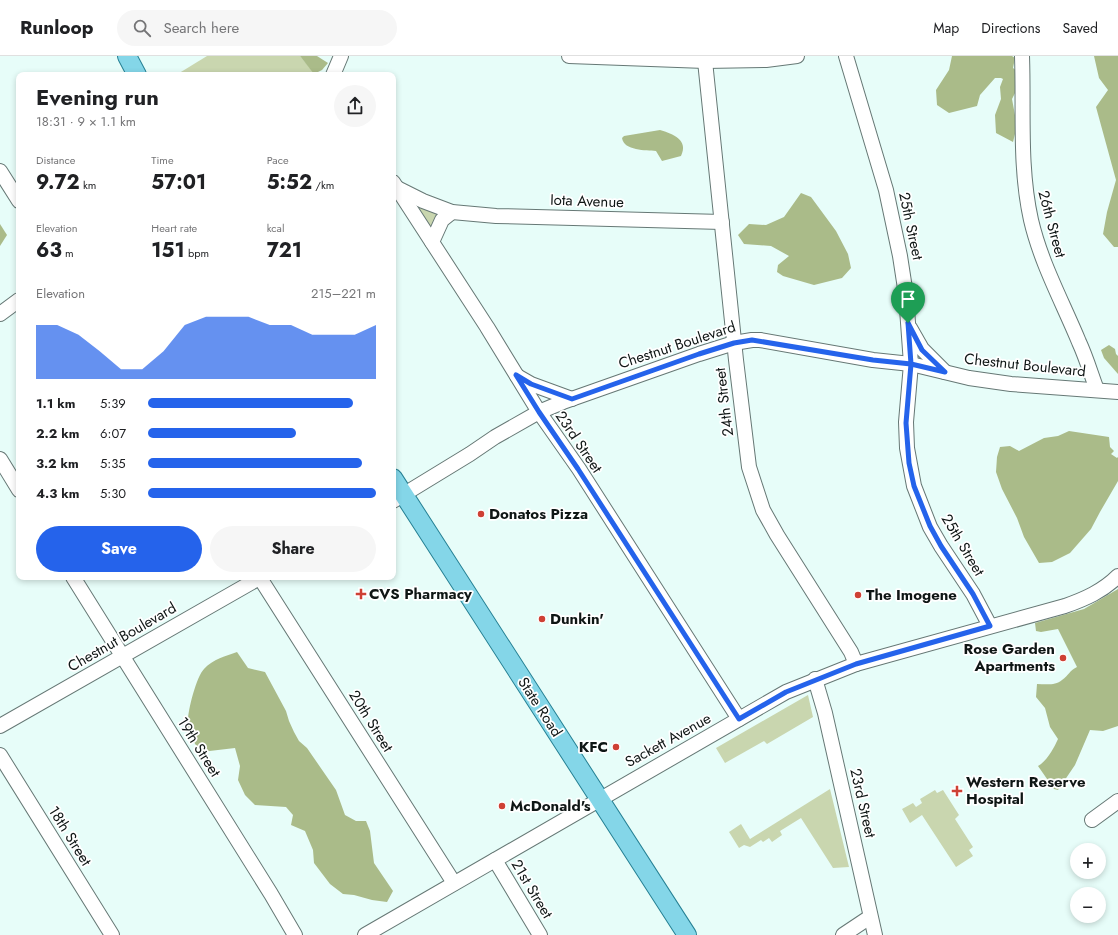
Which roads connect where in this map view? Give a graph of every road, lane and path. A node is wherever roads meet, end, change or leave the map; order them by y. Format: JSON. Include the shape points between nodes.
{"nodes":[{"id":1,"x":127,"y":56,"type":"edge"},
{"id":2,"x":341,"y":56,"type":"edge"},
{"id":3,"x":569,"y":56,"type":"edge"},
{"id":4,"x":797,"y":56,"type":"edge"},
{"id":5,"x":846,"y":56,"type":"edge"},
{"id":6,"x":1022,"y":56,"type":"edge"},
{"id":7,"x":705,"y":61,"type":"junction"},
{"id":8,"x":135,"y":72,"type":"edge"},
{"id":9,"x":334,"y":72,"type":"edge"},
{"id":10,"x":0,"y":171,"type":"edge"},
{"id":11,"x":396,"y":186,"type":"edge"},
{"id":12,"x":396,"y":187,"type":"edge"},
{"id":13,"x":16,"y":196,"type":"edge"},
{"id":14,"x":452,"y":212,"type":"junction"},
{"id":15,"x":722,"y":222,"type":"junction"},
{"id":16,"x":432,"y":242,"type":"junction"},
{"id":17,"x":16,"y":302,"type":"edge"},
{"id":18,"x":0,"y":314,"type":"edge"},
{"id":19,"x":908,"y":323,"type":"junction"},
{"id":20,"x":734,"y":343,"type":"junction"},
{"id":21,"x":911,"y":364,"type":"junction"},
{"id":22,"x":945,"y":372,"type":"junction"},
{"id":23,"x":516,"y":375,"type":"junction"},
{"id":24,"x":1097,"y":390,"type":"junction"},
{"id":25,"x":1118,"y":392,"type":"edge"},
{"id":26,"x":572,"y":399,"type":"junction"},
{"id":27,"x":539,"y":412,"type":"junction"},
{"id":28,"x":0,"y":459,"type":"edge"},
{"id":29,"x":16,"y":485,"type":"edge"},
{"id":30,"x":398,"y":498,"type":"edge"},
{"id":31,"x":1118,"y":576,"type":"edge"},
{"id":32,"x":75,"y":580,"type":"edge"},
{"id":33,"x":251,"y":580,"type":"edge"},
{"id":34,"x":254,"y":580,"type":"edge"},
{"id":35,"x":990,"y":626,"type":"junction"},
{"id":36,"x":123,"y":656,"type":"junction"},
{"id":37,"x":856,"y":664,"type":"junction"},
{"id":38,"x":815,"y":679,"type":"junction"},
{"id":39,"x":739,"y":719,"type":"junction"},
{"id":40,"x":0,"y":726,"type":"edge"},
{"id":41,"x":0,"y":755,"type":"edge"},
{"id":42,"x":599,"y":799,"type":"junction"},
{"id":43,"x":1118,"y":801,"type":"edge"},
{"id":44,"x":1092,"y":820,"type":"dead end"},
{"id":45,"x":495,"y":860,"type":"junction"},
{"id":46,"x":454,"y":883,"type":"junction"},
{"id":47,"x":870,"y":917,"type":"junction"},
{"id":48,"x":383,"y":931,"type":"edge"},
{"id":49,"x":112,"y":935,"type":"edge"},
{"id":50,"x":295,"y":935,"type":"edge"},
{"id":51,"x":365,"y":935,"type":"edge"},
{"id":52,"x":540,"y":935,"type":"edge"},
{"id":53,"x":687,"y":935,"type":"edge"},
{"id":54,"x":843,"y":935,"type":"edge"},
{"id":55,"x":875,"y":935,"type":"edge"}],
"edges":[{"from":1,"to":8,"type":"main road"},
{"from":2,"to":9,"type":"street"},
{"from":3,"to":7,"type":"street"},
{"from":4,"to":7,"type":"street","via":[[766,60]]},
{"from":5,"to":19,"type":"street","name":"25th Street","via":[[891,211],[906,295]]},
{"from":6,"to":24,"type":"street","name":"26th Street","via":[[1023,164],[1031,219],[1049,276],[1080,342]]},
{"from":7,"to":15,"type":"street","name":"24th Street"},
{"from":10,"to":13,"type":"street"},
{"from":11,"to":14,"type":"street","name":"Iota Avenue","via":[[423,201]]},
{"from":12,"to":16,"type":"street","name":"23rd Street"},
{"from":14,"to":15,"type":"street","name":"Iota Avenue","via":[[496,216]]},
{"from":14,"to":16,"type":"street","via":[[442,220]]},
{"from":15,"to":20,"type":"street","name":"24th Street"},
{"from":16,"to":23,"type":"street","name":"23rd Street"},
{"from":17,"to":18,"type":"street"},
{"from":19,"to":21,"type":"street","name":"25th Street"},
{"from":19,"to":22,"type":"street","via":[[922,350]]},
{"from":20,"to":21,"type":"street","name":"Chestnut Boulevard","via":[[760,340],[873,360]]},
{"from":20,"to":26,"type":"street","name":"Chestnut Boulevard"},
{"from":20,"to":37,"type":"street","name":"24th Street","via":[[748,460],[755,489],[777,535],[851,652]]},
{"from":21,"to":22,"type":"street","name":"Chestnut Boulevard"},
{"from":21,"to":35,"type":"street","name":"25th Street","via":[[906,423],[909,463],[914,486],[930,526]]},
{"from":22,"to":24,"type":"street","name":"Chestnut Boulevard","via":[[1011,384]]},
{"from":23,"to":26,"type":"street","via":[[531,384]]},
{"from":23,"to":27,"type":"street","name":"23rd Street"},
{"from":24,"to":25,"type":"street","name":"Chestnut Boulevard"},
{"from":26,"to":27,"type":"street","name":"Chestnut Boulevard"},
{"from":27,"to":30,"type":"street","name":"Chestnut Boulevard"},
{"from":27,"to":39,"type":"street","name":"23rd Street"},
{"from":28,"to":29,"type":"street"},
{"from":30,"to":42,"type":"main road","name":"State Road"},
{"from":31,"to":35,"type":"street","name":"Sackett Avenue","via":[[1086,598]]},
{"from":32,"to":36,"type":"street","name":"19th Street"},
{"from":33,"to":36,"type":"street","name":"Chestnut Boulevard"},
{"from":34,"to":46,"type":"street","name":"20th Street"},
{"from":35,"to":37,"type":"street","name":"Sackett Avenue"},
{"from":36,"to":40,"type":"street","name":"Chestnut Boulevard"},
{"from":36,"to":50,"type":"street","name":"19th Street"},
{"from":37,"to":38,"type":"street","name":"Sackett Avenue"},
{"from":38,"to":39,"type":"street","name":"Sackett Avenue","via":[[786,692]]},
{"from":38,"to":47,"type":"street","name":"23rd Street","via":[[864,882]]},
{"from":39,"to":42,"type":"street","name":"Sackett Avenue"},
{"from":41,"to":49,"type":"street","name":"18th Street"},
{"from":42,"to":45,"type":"street","name":"Sackett Avenue"},
{"from":42,"to":53,"type":"main road","name":"State Road"},
{"from":43,"to":44,"type":"street"},
{"from":45,"to":46,"type":"street","name":"Sackett Avenue"},
{"from":45,"to":52,"type":"street","name":"21st Street"},
{"from":46,"to":48,"type":"street","name":"Sackett Avenue"},
{"from":47,"to":54,"type":"street"},
{"from":47,"to":55,"type":"street","name":"23rd Street"},
{"from":48,"to":51,"type":"street","name":"Sackett Avenue"}]}
